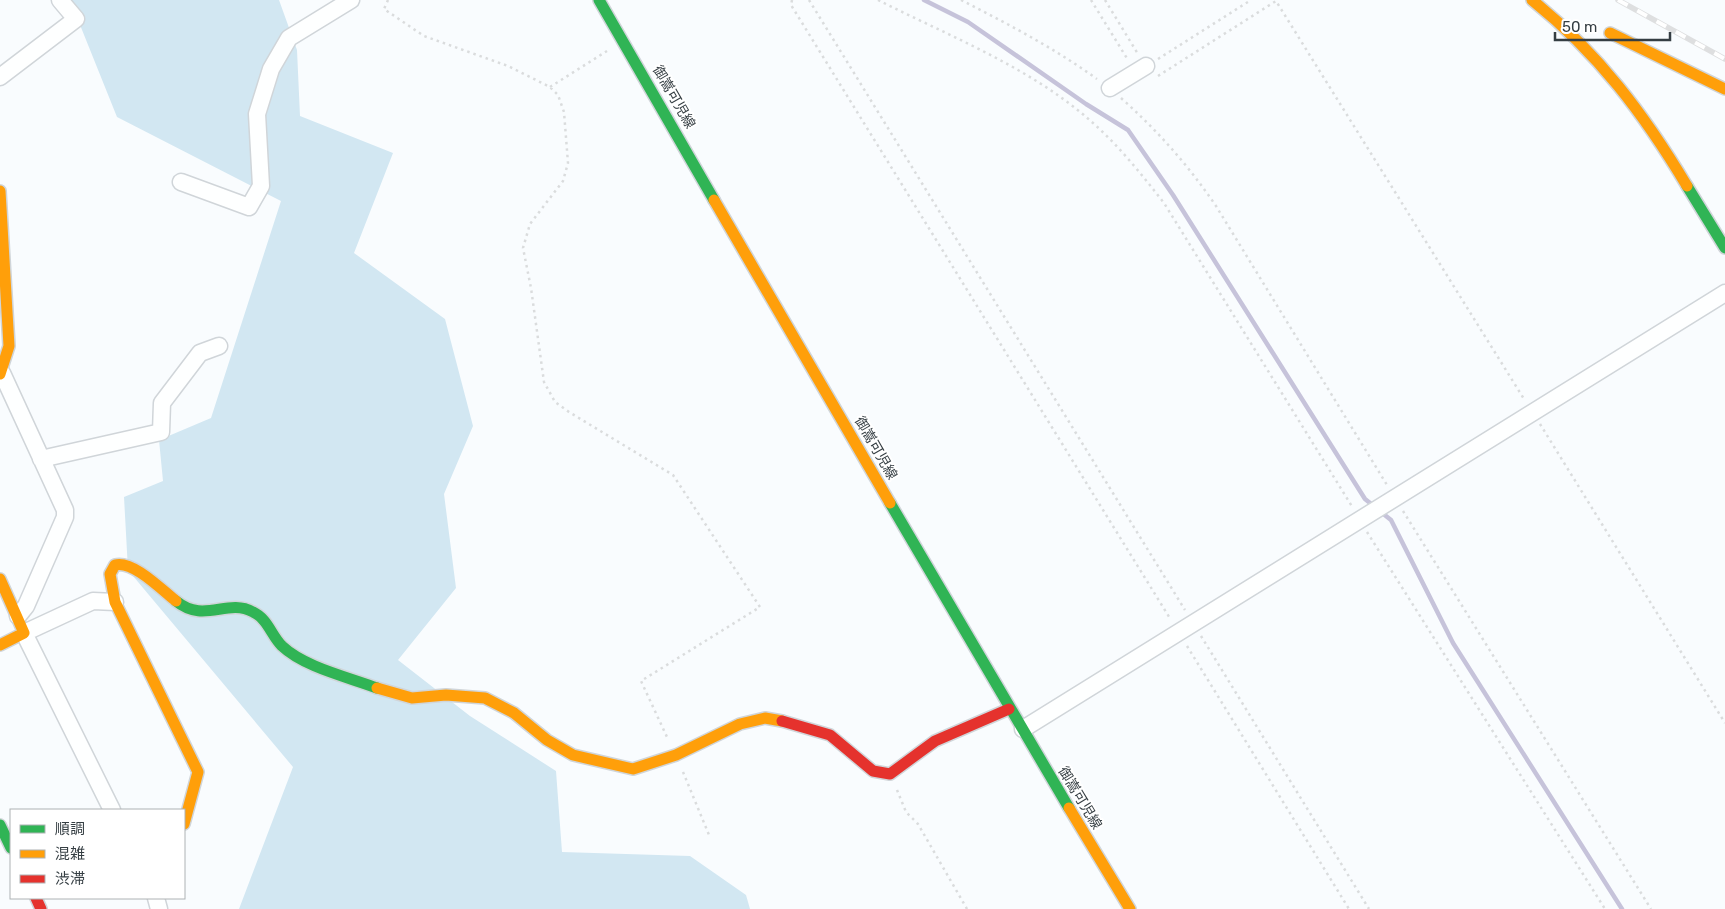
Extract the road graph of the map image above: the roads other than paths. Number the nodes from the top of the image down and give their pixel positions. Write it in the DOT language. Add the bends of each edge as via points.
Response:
graph roads {
  1 [pos="60,0"];
  2 [pos="351,0"];
  3 [pos="599,0"];
  4 [pos="1532,0"];
  5 [pos="1610,33"];
  6 [pos="1146,72"];
  7 [pos="0,77"];
  8 [pos="1110,88"];
  9 [pos="1725,89"];
  10 [pos="181,182"];
  11 [pos="0,191"];
  12 [pos="1,212"];
  13 [pos="1725,248"];
  14 [pos="1725,293"];
  15 [pos="219,346"];
  16 [pos="1,374"];
  17 [pos="41,459"];
  18 [pos="0,579"];
  19 [pos="115,602"];
  20 [pos="18,616"];
  21 [pos="24,633"];
  22 [pos="0,645"];
  23 [pos="1009,709"];
  24 [pos="1023,729"];
  25 [pos="112,809"];
  26 [pos="185,820"];
  27 [pos="0,824"];
  28 [pos="7,846"];
  29 [pos="1130,909"];
  1 -- 7 [label="street" via="76,20"];
  2 -- 10 [label="street" via="290,38 272,69 257,114 260,186 249,207"];
  3 -- 23 [label="street, 御嵩可児線"];
  4 -- 13 [label="street" via="1580,38 1622,85"];
  5 -- 9 [label="street"];
  6 -- 8 [label="street"];
  11 -- 12 [label="street"];
  12 -- 16 [label="street" via="9,346"];
  14 -- 24 [label="street"];
  15 -- 17 [label="street" via="200,354 162,403 161,432"];
  16 -- 17 [label="street"];
  17 -- 20 [label="street" via="65,510 65,517 26,606"];
  18 -- 20 [label="street"];
  19 -- 21 [label="street" via="93,601"];
  19 -- 23 [label="street" via="110,574 115,564 122,563 134,568 183,608 194,612 240,608 252,611 264,620 282,646 311,664 412,698 446,695 485,698 514,713 547,740 573,755 632,769 676,755 740,724 776,719 830,735 873,771 890,774 935,741"];
  19 -- 26 [label="street" via="198,772"];
  20 -- 21 [label="street"];
  21 -- 22 [label="street"];
  21 -- 25 [label="street"];
  23 -- 24 [label="street, 御嵩可児線"];
  24 -- 29 [label="street, 御嵩可児線"];
  27 -- 28 [label="street"];
}
